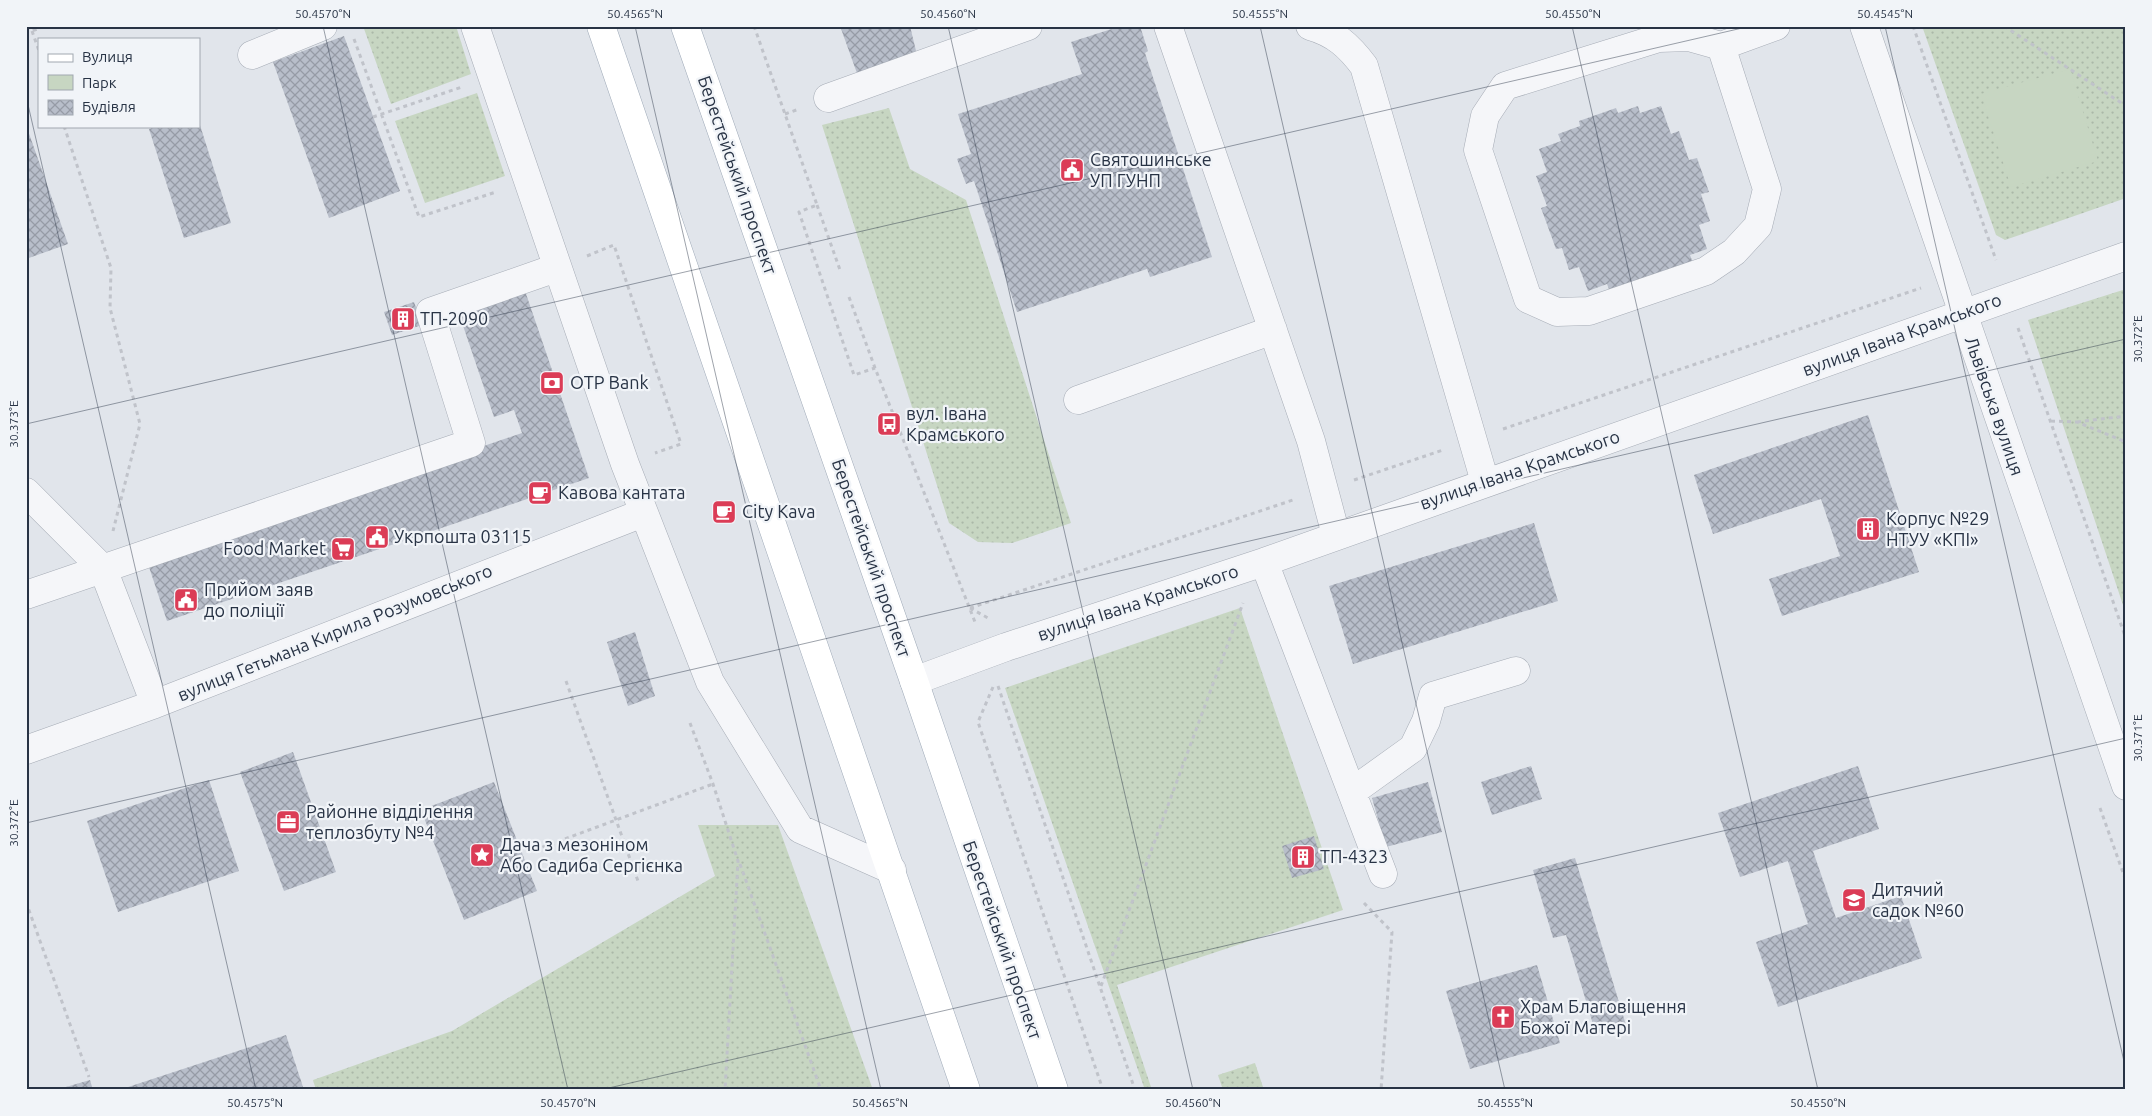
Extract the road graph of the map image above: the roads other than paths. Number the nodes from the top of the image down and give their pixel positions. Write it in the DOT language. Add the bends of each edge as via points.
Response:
graph roads {
  1 [pos="323,26"];
  2 [pos="476,26"];
  3 [pos="601,26"];
  4 [pos="685,26"];
  5 [pos="1028,26"];
  6 [pos="1168,26"];
  7 [pos="1310,26"];
  8 [pos="1776,26"];
  9 [pos="1864,26"];
  10 [pos="1721,46"];
  11 [pos="252,55"];
  12 [pos="828,98"];
  13 [pos="2126,256"];
  14 [pos="556,268"];
  15 [pos="1962,314"];
  16 [pos="1273,330"];
  17 [pos="1078,400"];
  18 [pos="1485,482"];
  19 [pos="26,492"];
  20 [pos="643,513"];
  21 [pos="1336,534"];
  22 [pos="1264,562"];
  23 [pos="103,569"];
  24 [pos="26,595"];
  25 [pos="1516,671"];
  26 [pos="914,681"];
  27 [pos="156,704"];
  28 [pos="26,750"];
  29 [pos="2126,786"];
  30 [pos="1353,791"];
  31 [pos="892,870"];
  32 [pos="1383,874"];
  33 [pos="966,1090"];
  34 [pos="1054,1090"];
  1 -- 11 [label="street"];
  2 -- 14 [label="street"];
  3 -- 31 [label="main road"];
  4 -- 26 [label="main road, Берестейський проспект"];
  5 -- 12 [label="street"];
  6 -- 16 [label="street"];
  7 -- 18 [label="street" via="1325,30 1350,47 1364,66"];
  8 -- 10 [label="street"];
  9 -- 15 [label="street, Львівська вулиця"];
  10 -- 10 [label="street" via="1689,37 1659,38 1505,86 1485,116 1478,150 1528,299 1557,312 1589,311 1706,271 1734,252 1758,226 1767,189"];
  13 -- 15 [label="street, вулиця Івана Крамського"];
  14 -- 20 [label="street"];
  14 -- 23 [label="street" via="430,312 471,443"];
  15 -- 18 [label="street, вулиця Івана Крамського"];
  15 -- 29 [label="street, Львівська вулиця"];
  16 -- 17 [label="street"];
  16 -- 21 [label="street" via="1311,441"];
  18 -- 21 [label="street, вулиця Івана Крамського"];
  19 -- 23 [label="street"];
  20 -- 27 [label="street, вулиця Гетьмана Кирила Розумовського"];
  20 -- 31 [label="street" via="710,682 800,828"];
  21 -- 22 [label="street, вулиця Івана Крамського"];
  22 -- 26 [label="street, вулиця Івана Крамського" via="1006,647"];
  22 -- 30 [label="street"];
  23 -- 24 [label="street"];
  23 -- 27 [label="street"];
  25 -- 30 [label="street" via="1433,696 1413,748"];
  26 -- 34 [label="main road, Берестейський проспект"];
  27 -- 28 [label="street, вулиця Гетьмана Кирила Розумовського"];
  30 -- 32 [label="street"];
  31 -- 33 [label="main road"];
}
